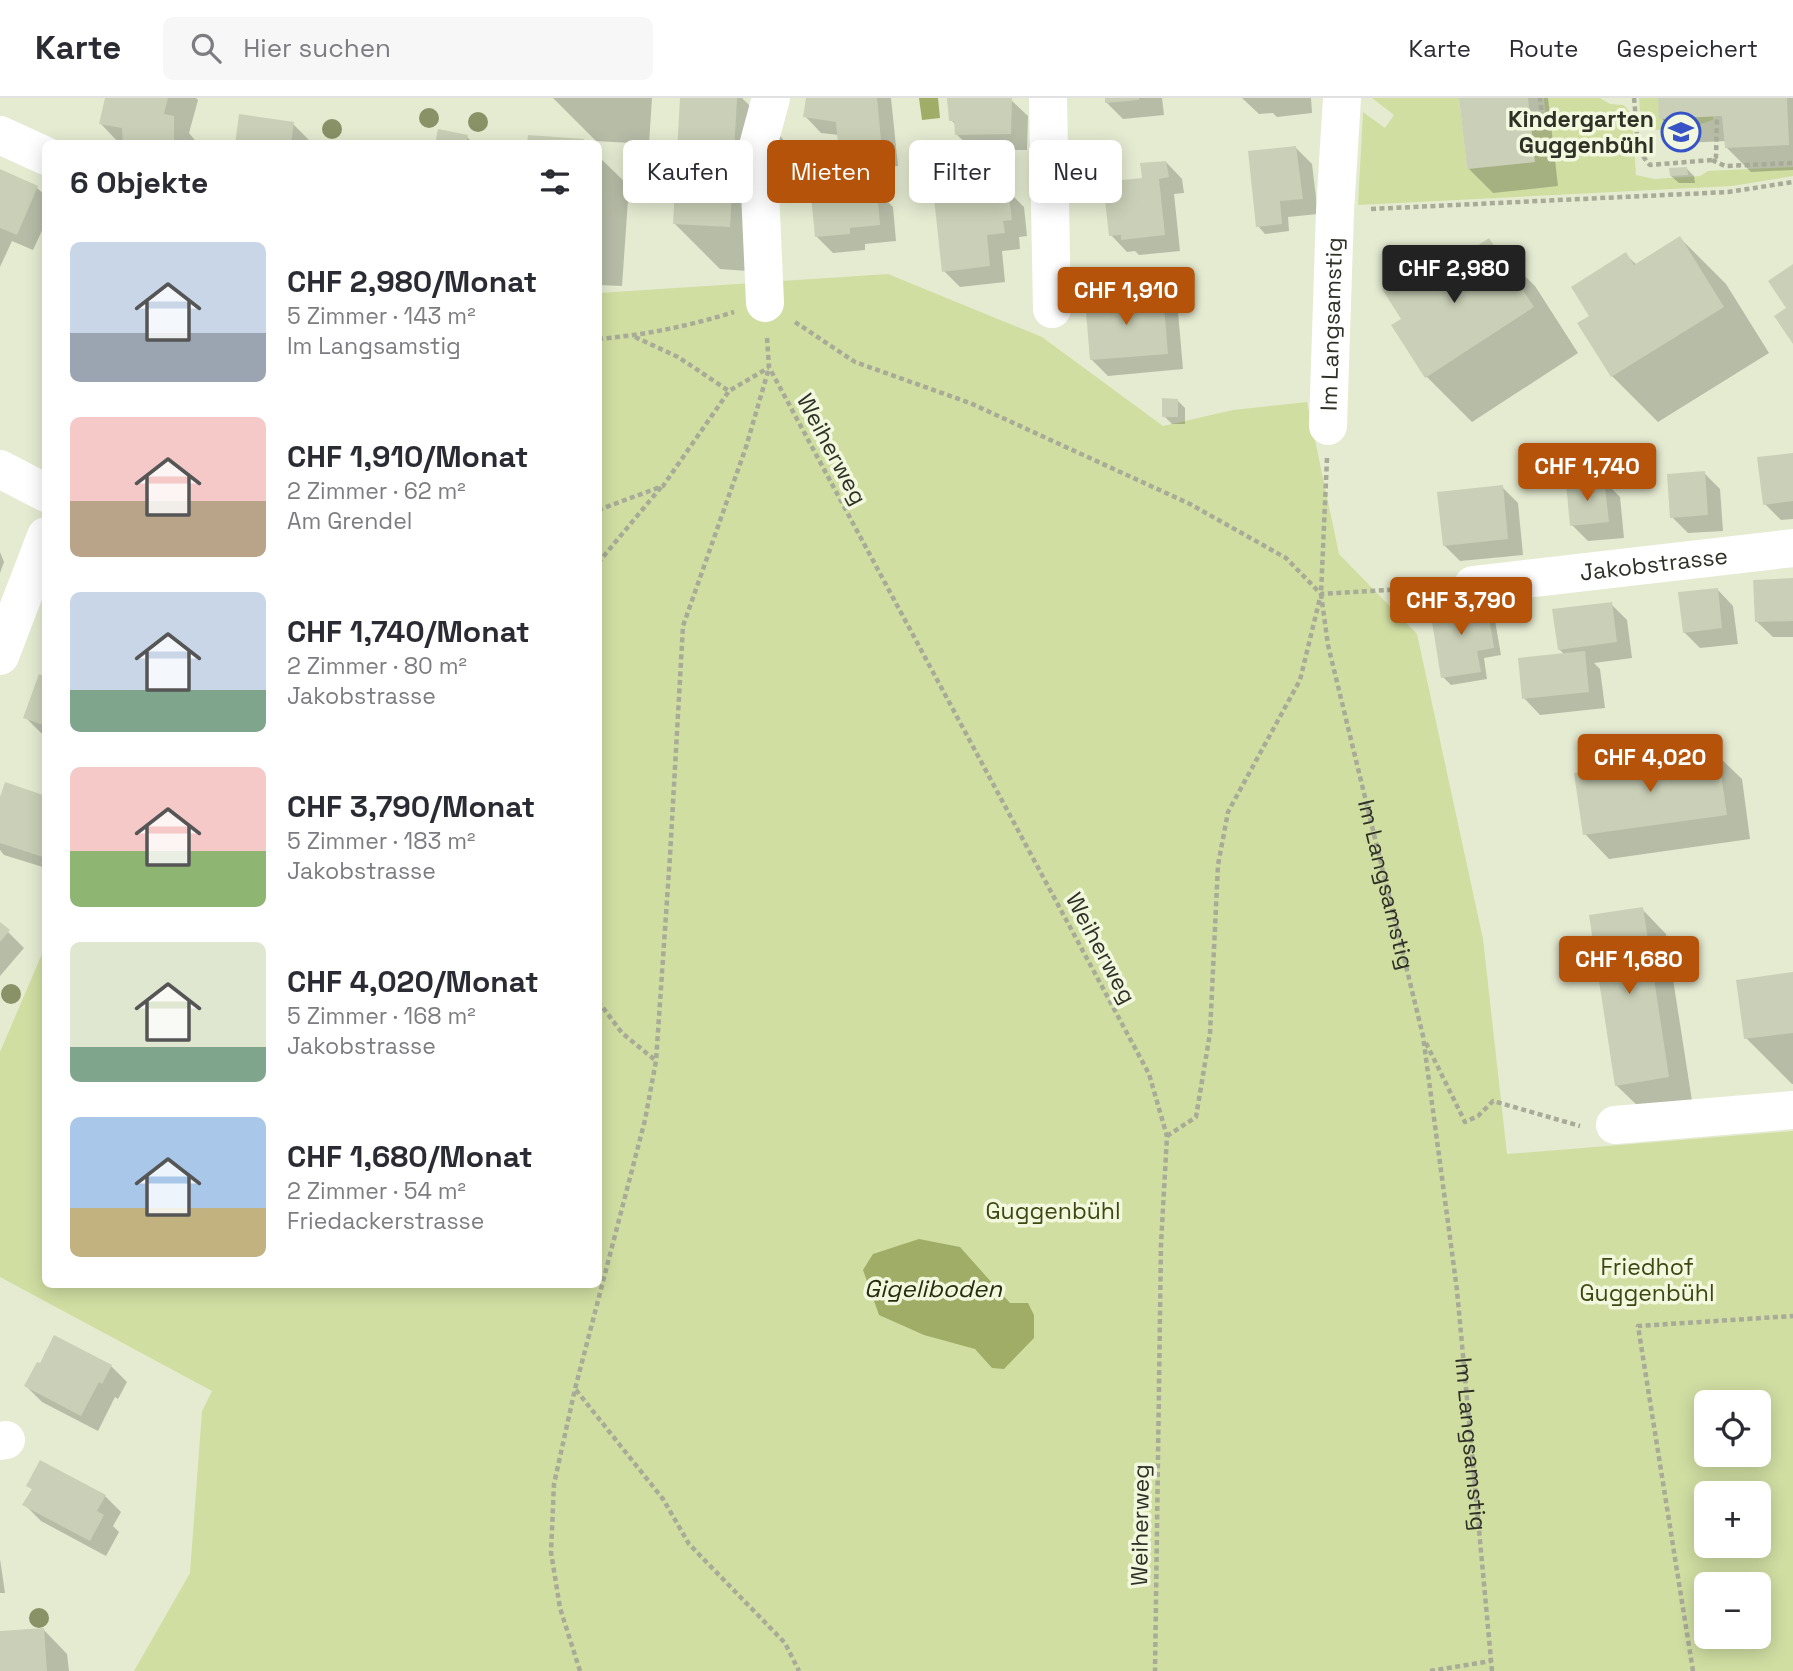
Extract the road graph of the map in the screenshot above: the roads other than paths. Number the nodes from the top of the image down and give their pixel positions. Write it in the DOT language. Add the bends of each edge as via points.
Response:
graph roads {
  1 [pos="771,98"];
  2 [pos="1048,98"];
  3 [pos="1342,98"];
  4 [pos="0,135"];
  5 [pos="42,154"];
  6 [pos="765,303"];
  7 [pos="1052,309"];
  8 [pos="1328,426"];
  9 [pos="0,469"];
  10 [pos="42,491"];
  11 [pos="42,547"];
  12 [pos="1793,548"];
  13 [pos="1473,585"];
  14 [pos="0,656"];
  15 [pos="1793,1110"];
  16 [pos="1615,1125"];
  1 -- 6 [label="street" via="758,146"];
  2 -- 7 [label="street"];
  3 -- 8 [label="street, Im Langsamstig"];
  4 -- 5 [label="street"];
  9 -- 10 [label="street"];
  11 -- 14 [label="street"];
  12 -- 13 [label="street, Jakobstrasse"];
  15 -- 16 [label="street"];
}
